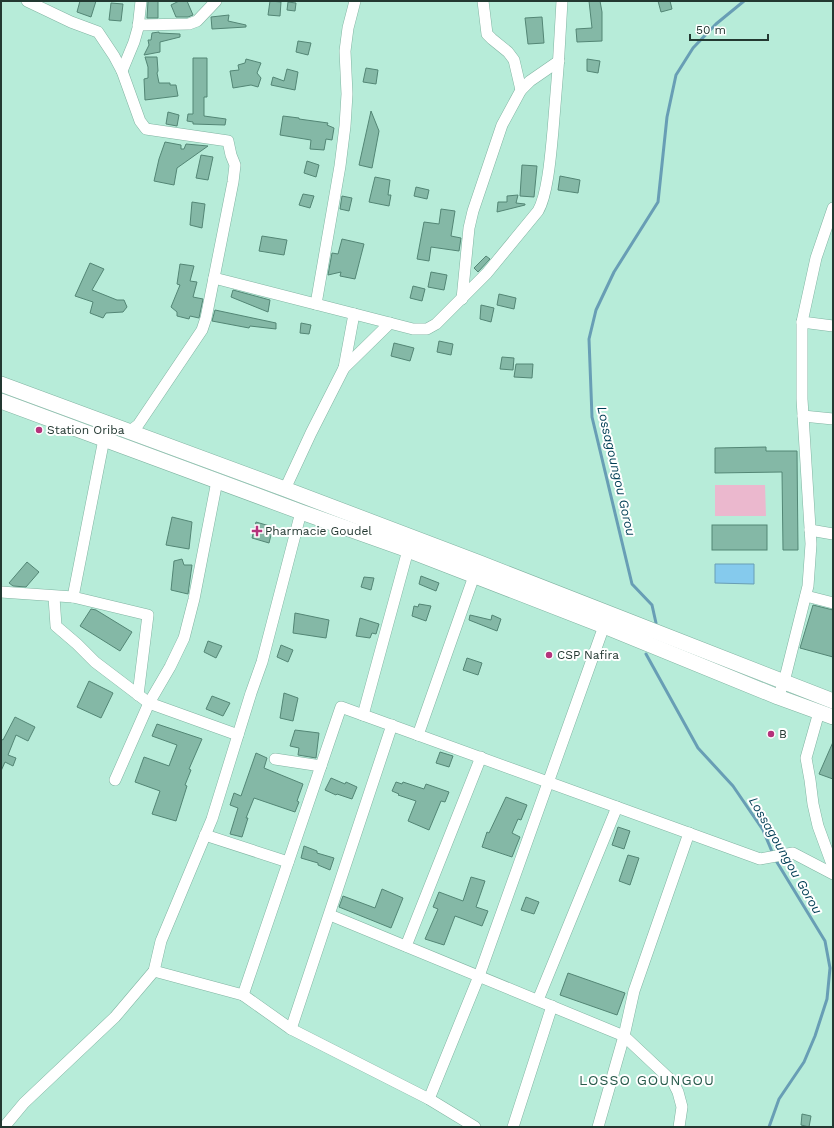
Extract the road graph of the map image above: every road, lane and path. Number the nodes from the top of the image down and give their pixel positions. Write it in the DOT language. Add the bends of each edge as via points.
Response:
graph roads {
  1 [pos="27,1"];
  2 [pos="140,1"];
  3 [pos="216,1"];
  4 [pos="355,1"];
  5 [pos="483,1"];
  6 [pos="562,1"];
  7 [pos="138,25"];
  8 [pos="559,61"];
  9 [pos="122,71"];
  10 [pos="521,90"];
  11 [pos="833,208"];
  12 [pos="214,278"];
  13 [pos="462,299"];
  14 [pos="316,304"];
  15 [pos="354,314"];
  16 [pos="802,322"];
  17 [pos="390,323"];
  18 [pos="833,326"];
  19 [pos="344,368"];
  20 [pos="1,384"];
  21 [pos="1,401"];
  22 [pos="803,416"];
  23 [pos="833,419"];
  24 [pos="130,431"];
  25 [pos="104,439"];
  26 [pos="217,480"];
  27 [pos="285,489"];
  28 [pos="301,512"];
  29 [pos="810,530"];
  30 [pos="833,534"];
  31 [pos="408,550"];
  32 [pos="474,576"];
  33 [pos="1,592"];
  34 [pos="806,596"];
  35 [pos="54,597"];
  36 [pos="73,597"];
  37 [pos="833,603"];
  38 [pos="604,626"];
  39 [pos="784,682"];
  40 [pos="138,695"];
  41 [pos="778,697"];
  42 [pos="833,701"];
  43 [pos="149,703"];
  44 [pos="363,715"];
  45 [pos="826,715"];
  46 [pos="392,725"];
  47 [pos="238,734"];
  48 [pos="418,735"];
  49 [pos="480,757"];
  50 [pos="275,759"];
  51 [pos="321,766"];
  52 [pos="115,780"];
  53 [pos="549,782"];
  54 [pos="617,807"];
  55 [pos="689,833"];
  56 [pos="205,835"];
  57 [pos="288,862"];
  58 [pos="833,867"];
  59 [pos="833,874"];
  60 [pos="330,915"];
  61 [pos="406,946"];
  62 [pos="154,971"];
  63 [pos="479,976"];
  64 [pos="244,995"];
  65 [pos="538,1000"];
  66 [pos="552,1006"];
  67 [pos="291,1030"];
  68 [pos="624,1036"];
  69 [pos="429,1098"];
  70 [pos="4,1127"];
  71 [pos="475,1127"];
  72 [pos="513,1127"];
  73 [pos="598,1127"];
  74 [pos="679,1127"];
  1 -- 9 [label="street" via="98,32"];
  2 -- 7 [label="street"];
  3 -- 7 [label="street" via="196,21 189,24"];
  4 -- 14 [label="street" via="345,51 347,94 341,160"];
  5 -- 10 [label="street" via="487,34 514,60"];
  6 -- 8 [label="street"];
  7 -- 9 [label="street"];
  8 -- 10 [label="street"];
  8 -- 13 [label="street" via="550,159 542,204 487,273"];
  9 -- 12 [label="street" via="140,121 146,129 228,142 235,165"];
  10 -- 13 [label="street" via="502,125 473,212"];
  11 -- 16 [label="street" via="816,258"];
  12 -- 14 [label="street"];
  12 -- 24 [label="street" via="202,330 138,425"];
  13 -- 17 [label="street" via="436,324 427,329 412,329"];
  14 -- 15 [label="street"];
  15 -- 17 [label="street"];
  15 -- 19 [label="street"];
  16 -- 18 [label="street"];
  16 -- 22 [label="street"];
  17 -- 19 [label="street"];
  19 -- 27 [label="street"];
  20 -- 24 [label="main road"];
  21 -- 25 [label="main road"];
  22 -- 23 [label="street"];
  22 -- 29 [label="street"];
  24 -- 27 [label="main road"];
  25 -- 26 [label="main road"];
  25 -- 36 [label="street"];
  26 -- 28 [label="main road"];
  26 -- 43 [label="street" via="190,619 184,638"];
  27 -- 39 [label="main road"];
  28 -- 31 [label="main road"];
  28 -- 47 [label="street" via="271,632"];
  29 -- 30 [label="street"];
  29 -- 34 [label="street"];
  31 -- 32 [label="main road"];
  31 -- 44 [label="street"];
  32 -- 38 [label="main road"];
  32 -- 48 [label="street"];
  33 -- 35 [label="street"];
  34 -- 37 [label="street"];
  34 -- 39 [label="street"];
  35 -- 36 [label="street"];
  35 -- 40 [label="street" via="56,626 95,662"];
  36 -- 40 [label="street" via="148,615"];
  38 -- 41 [label="main road"];
  38 -- 53 [label="street"];
  39 -- 41 [label="street"];
  39 -- 42 [label="main road"];
  40 -- 43 [label="street"];
  41 -- 45 [label="main road"];
  43 -- 47 [label="street"];
  43 -- 52 [label="street"];
  44 -- 46 [label="street"];
  44 -- 51 [label="street" via="341,707"];
  45 -- 58 [label="street" via="806,758 818,826"];
  46 -- 48 [label="street"];
  46 -- 60 [label="street"];
  47 -- 56 [label="street"];
  48 -- 49 [label="street"];
  49 -- 53 [label="street"];
  49 -- 61 [label="street"];
  50 -- 51 [label="street"];
  51 -- 57 [label="street"];
  53 -- 54 [label="street"];
  53 -- 63 [label="street"];
  54 -- 55 [label="street"];
  54 -- 65 [label="street"];
  55 -- 59 [label="street" via="760,859 793,853"];
  55 -- 68 [label="street" via="634,991"];
  56 -- 57 [label="street"];
  56 -- 62 [label="street" via="161,941"];
  57 -- 64 [label="street"];
  60 -- 61 [label="street"];
  60 -- 67 [label="street"];
  61 -- 63 [label="street"];
  62 -- 64 [label="street"];
  62 -- 70 [label="street" via="114,1017 24,1103"];
  63 -- 65 [label="street"];
  63 -- 69 [label="street"];
  64 -- 67 [label="street"];
  65 -- 66 [label="street"];
  66 -- 68 [label="street"];
  66 -- 72 [label="street"];
  67 -- 69 [label="street"];
  68 -- 73 [label="street"];
  68 -- 74 [label="street" via="673,1082 682,1107"];
  69 -- 71 [label="street"];
}
